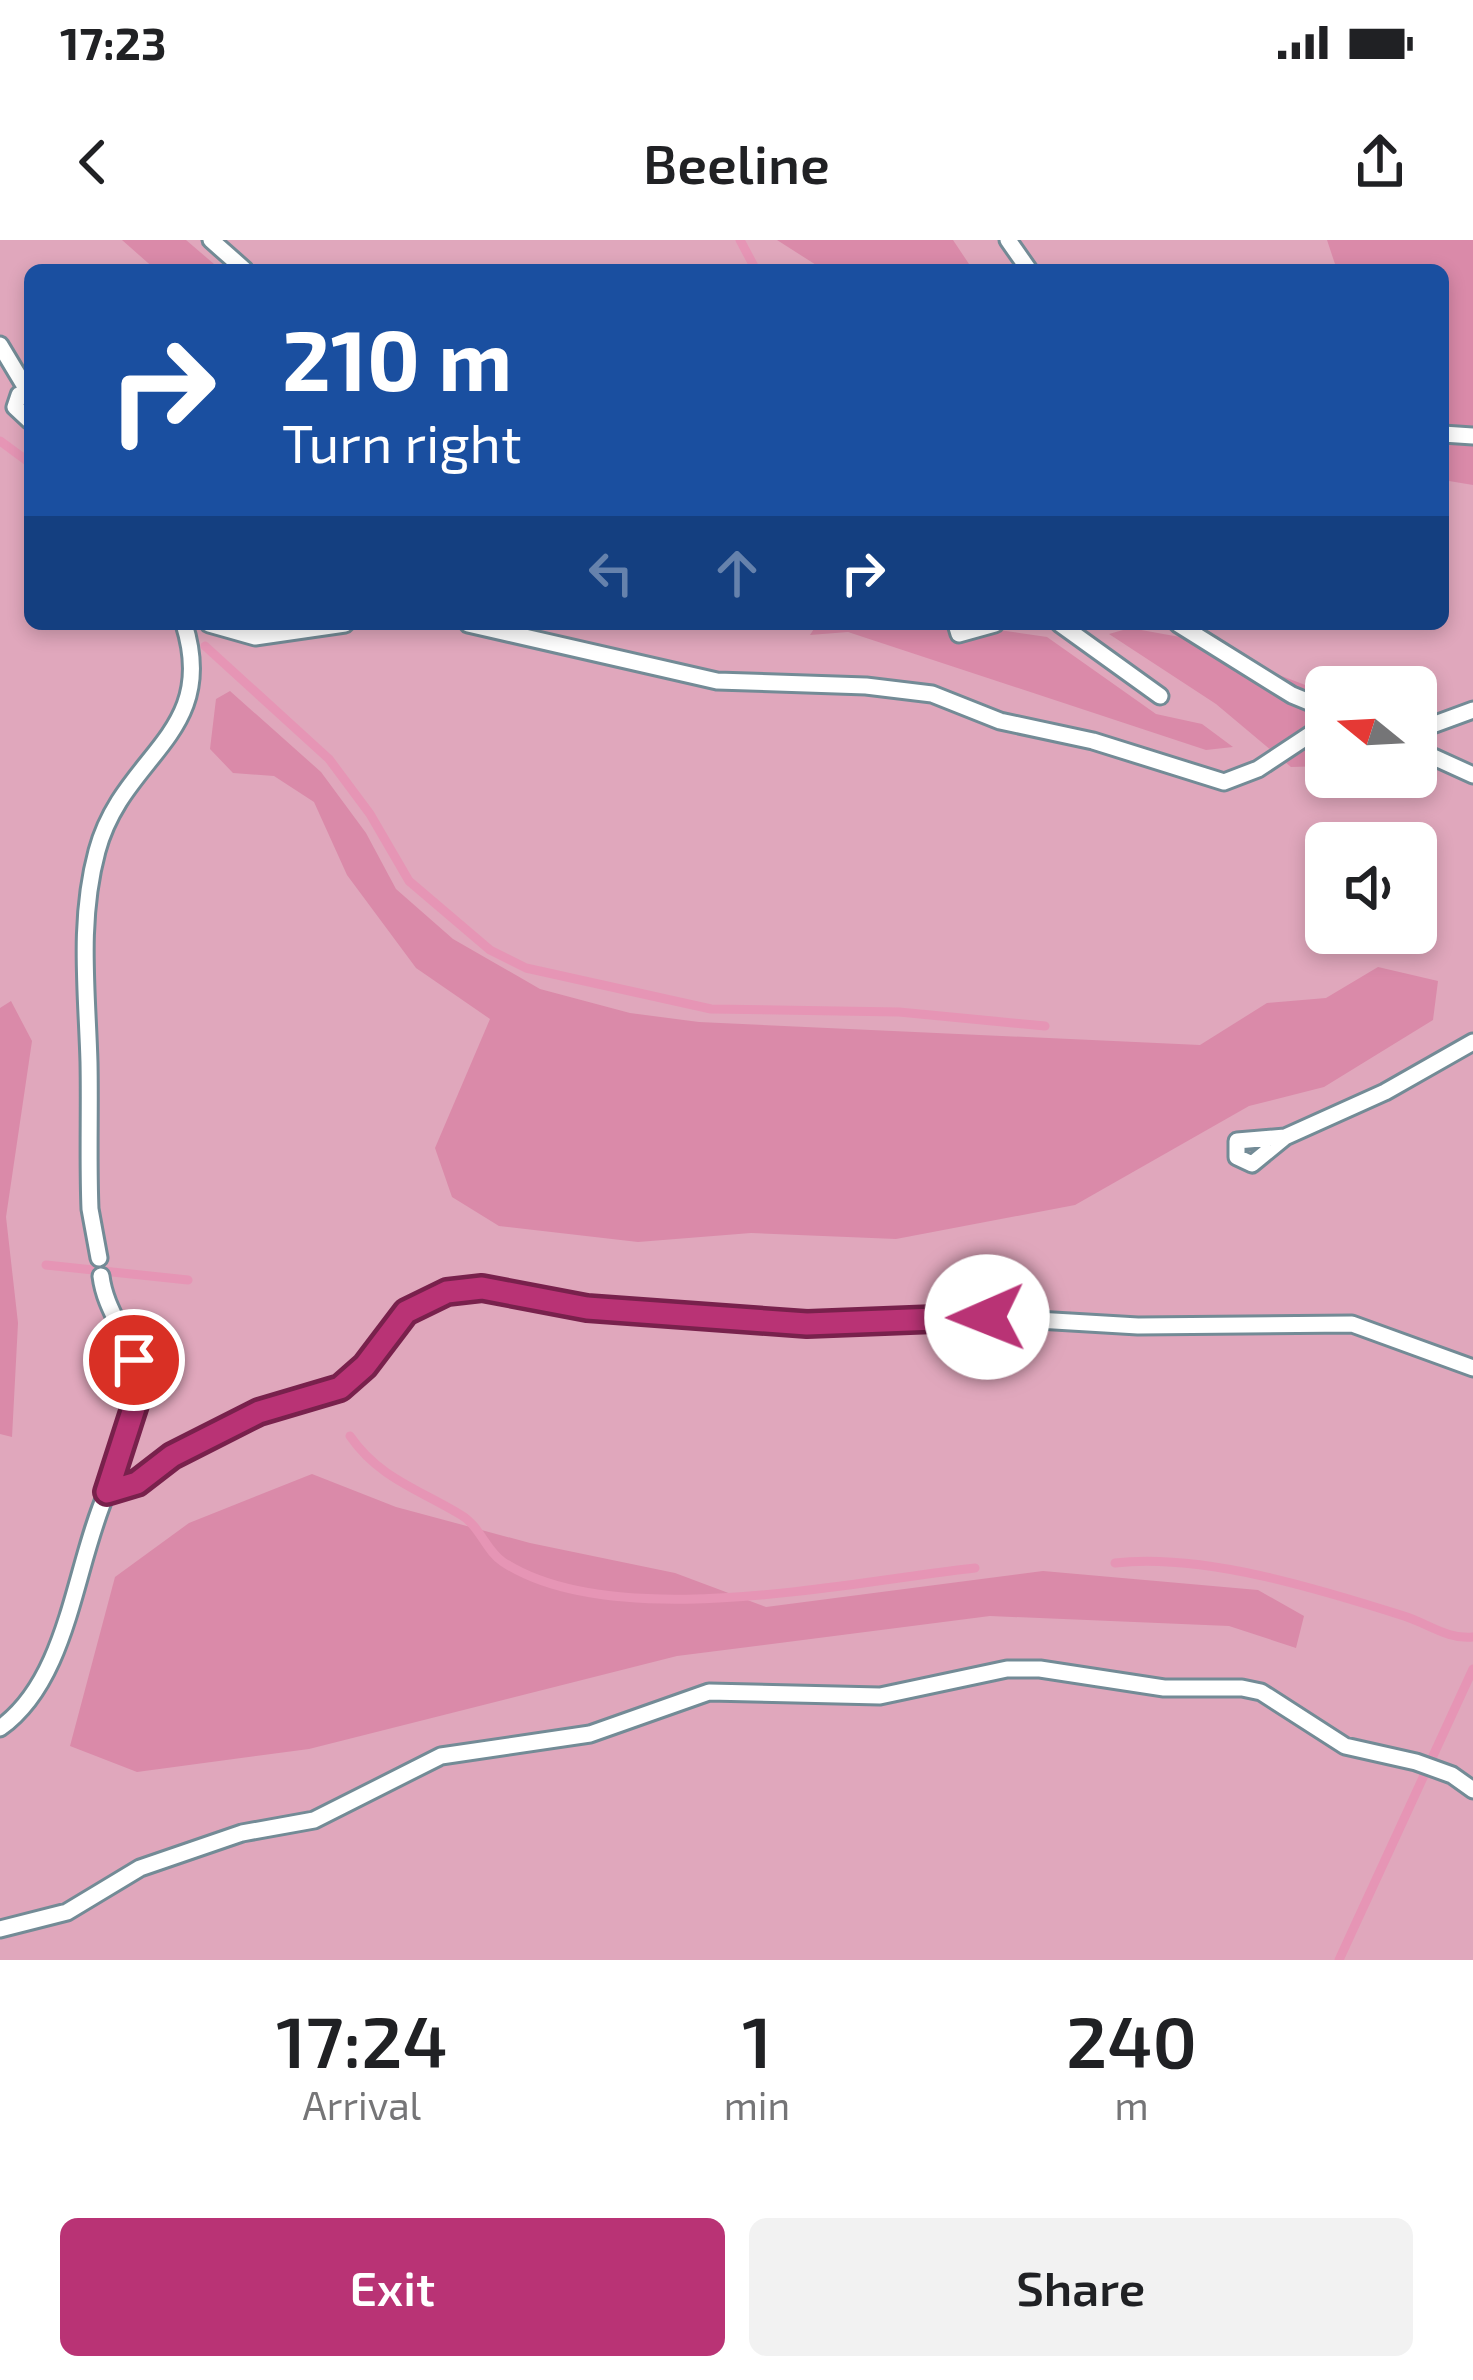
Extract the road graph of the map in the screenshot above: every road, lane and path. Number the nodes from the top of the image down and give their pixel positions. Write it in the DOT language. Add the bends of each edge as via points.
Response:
graph roads {
  1 [pos="211,240"];
  2 [pos="238,264"];
  3 [pos="0,345"];
  4 [pos="24,385"];
  5 [pos="186,630"];
  6 [pos="230,630"];
  7 [pos="303,630"];
  8 [pos="494,630"];
  9 [pos="1068,630"];
  10 [pos="1188,630"];
  11 [pos="1160,696"];
  12 [pos="1305,700"];
  13 [pos="1473,710"];
  14 [pos="1437,723"];
  15 [pos="1305,738"];
  16 [pos="1437,759"];
  17 [pos="1473,776"];
  18 [pos="1473,1042"];
  19 [pos="1285,1137"];
  20 [pos="1473,1369"];
  21 [pos="107,1492"];
  22 [pos="0,1728"];
  23 [pos="1473,1790"];
  24 [pos="0,1929"];
  1 -- 2 [label="lane"];
  3 -- 4 [label="lane"];
  5 -- 21 [label="lane" via="192,696 111,811 87,907 90,1209 111,1314 137,1385"];
  6 -- 7 [label="lane" via="255,637"];
  8 -- 15 [label="lane" via="717,681 932,694 1000,722 1224,782"];
  9 -- 11 [label="lane"];
  10 -- 12 [label="lane"];
  13 -- 14 [label="lane"];
  16 -- 17 [label="lane"];
  18 -- 19 [label="lane"];
  20 -- 21 [label="lane" via="1352,1324 1138,1326 953,1315 844,1325 587,1308 466,1289 406,1312 340,1388 259,1412 137,1483"];
  21 -- 22 [label="lane" via="53,1660"];
  23 -- 24 [label="lane" via="1416,1762 1345,1746 1242,1688 1164,1688 1007,1669 880,1696 709,1692 590,1734 441,1756 314,1820 242,1833 140,1868 68,1912"];
}
